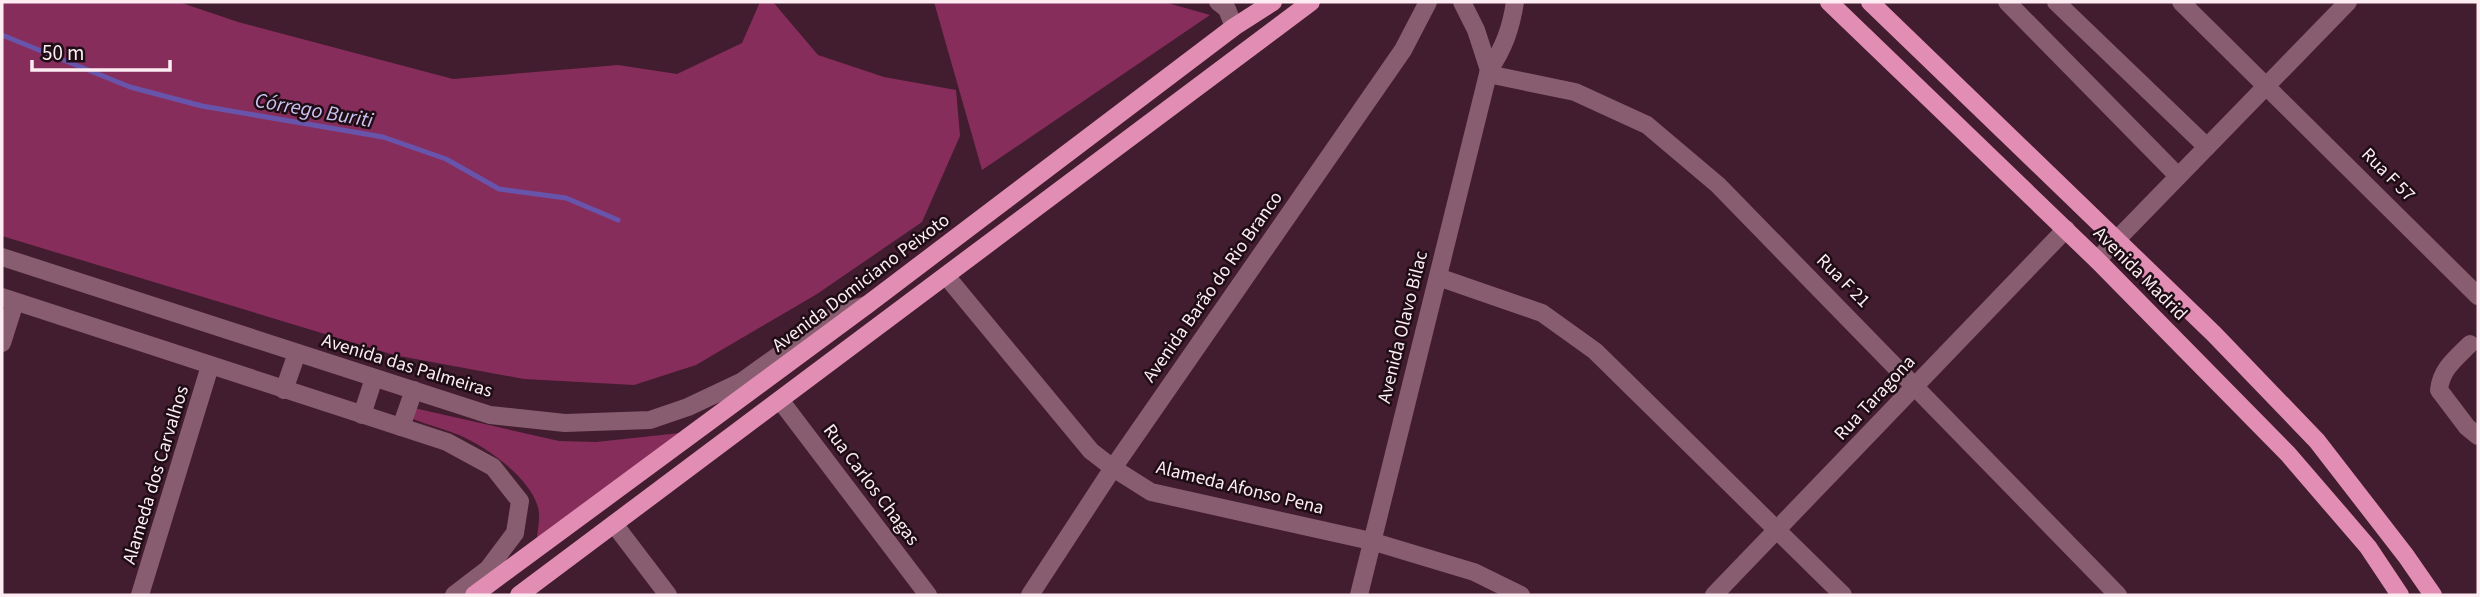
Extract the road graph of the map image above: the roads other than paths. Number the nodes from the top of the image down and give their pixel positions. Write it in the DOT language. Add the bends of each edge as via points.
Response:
graph roads {
  1 [pos="1217,2"];
  2 [pos="1272,2"];
  3 [pos="1311,2"];
  4 [pos="1428,2"];
  5 [pos="1462,2"];
  6 [pos="1515,2"];
  7 [pos="1829,2"];
  8 [pos="1870,2"];
  9 [pos="2007,2"];
  10 [pos="2056,2"];
  11 [pos="2181,2"];
  12 [pos="2348,2"];
  13 [pos="1234,27"];
  14 [pos="1488,72"];
  15 [pos="2267,85"];
  16 [pos="2207,147"];
  17 [pos="2178,176"];
  18 [pos="2066,229"];
  19 [pos="2115,240"];
  20 [pos="2,257"];
  21 [pos="2097,260"];
  22 [pos="947,277"];
  23 [pos="1438,277"];
  24 [pos="2478,296"];
  25 [pos="8,299"];
  26 [pos="867,305"];
  27 [pos="2,343"];
  28 [pos="2470,344"];
  29 [pos="297,353"];
  30 [pos="210,366"];
  31 [pos="373,378"];
  32 [pos="1915,385"];
  33 [pos="284,390"];
  34 [pos="414,390"];
  35 [pos="780,400"];
  36 [pos="362,415"];
  37 [pos="401,427"];
  38 [pos="2478,436"];
  39 [pos="1113,468"];
  40 [pos="614,524"];
  41 [pos="1778,531"];
  42 [pos="1371,541"];
  43 [pos="140,595"];
  44 [pos="454,595"];
  45 [pos="474,595"];
  46 [pos="519,595"];
  47 [pos="668,595"];
  48 [pos="928,595"];
  49 [pos="1030,595"];
  50 [pos="1359,595"];
  51 [pos="1521,595"];
  52 [pos="1714,595"];
  53 [pos="1843,595"];
  54 [pos="2118,595"];
  55 [pos="2400,595"];
  56 [pos="2433,595"];
  1 -- 13 [label="street" via="1227,9"];
  2 -- 13 [label="main road, Avenida Domiciano Peixoto"];
  3 -- 22 [label="main road"];
  4 -- 39 [label="street, Avenida Barão do Rio Branco" via="1403,50"];
  5 -- 14 [label="street"];
  6 -- 14 [label="street, Avenida Olavo Bilac" via="1504,48"];
  7 -- 18 [label="main road, Avenida Madrid"];
  8 -- 19 [label="main road, Avenida Madrid"];
  9 -- 17 [label="street"];
  10 -- 16 [label="street"];
  11 -- 15 [label="street, Rua F 57"];
  12 -- 15 [label="street"];
  13 -- 26 [label="main road, Avenida Domiciano Peixoto"];
  14 -- 23 [label="street, Avenida Olavo Bilac"];
  14 -- 32 [label="street, Rua F 21" via="1575,92 1647,125 1718,185"];
  15 -- 16 [label="street"];
  15 -- 24 [label="street, Rua F 57"];
  16 -- 17 [label="street"];
  17 -- 19 [label="street"];
  18 -- 21 [label="main road, Avenida Madrid"];
  18 -- 32 [label="street, Rua Taragona"];
  19 -- 21 [label="street"];
  19 -- 56 [label="main road, Avenida Madrid" via="2317,441"];
  20 -- 29 [label="street, Avenida das Palmeiras"];
  21 -- 55 [label="main road, Avenida Madrid" via="2288,454 2368,547"];
  22 -- 35 [label="main road"];
  22 -- 39 [label="street, Alameda Afonso Pena" via="1091,451"];
  23 -- 41 [label="street" via="1542,313 1595,351"];
  23 -- 42 [label="street, Avenida Olavo Bilac"];
  25 -- 27 [label="street"];
  25 -- 30 [label="street"];
  26 -- 34 [label="street, Avenida das Palmeiras" via="838,313 741,382 650,420 565,423 490,415"];
  26 -- 45 [label="main road, Avenida Domiciano Peixoto"];
  28 -- 38 [label="street" via="2440,378 2439,390"];
  29 -- 31 [label="street, Avenida das Palmeiras"];
  29 -- 33 [label="street"];
  30 -- 33 [label="street"];
  30 -- 43 [label="street, Alameda dos Carvalhos"];
  31 -- 34 [label="street, Avenida das Palmeiras"];
  31 -- 36 [label="street"];
  32 -- 41 [label="street, Rua Taragona"];
  32 -- 54 [label="street, Rua F 21"];
  33 -- 36 [label="street"];
  34 -- 37 [label="street"];
  35 -- 40 [label="main road"];
  35 -- 48 [label="street, Rua Carlos Chagas"];
  36 -- 37 [label="street"];
  37 -- 44 [label="street" via="447,442 493,467 520,501 515,533 488,569"];
  39 -- 42 [label="street, Alameda Afonso Pena" via="1151,492"];
  39 -- 49 [label="street, Avenida Barão do Rio Branco"];
  40 -- 46 [label="main road"];
  40 -- 47 [label="street"];
  41 -- 52 [label="street, Rua Taragona"];
  41 -- 53 [label="street"];
  42 -- 50 [label="street, Avenida Olavo Bilac"];
  42 -- 51 [label="street, Alameda Afonso Pena" via="1474,572"];
}
